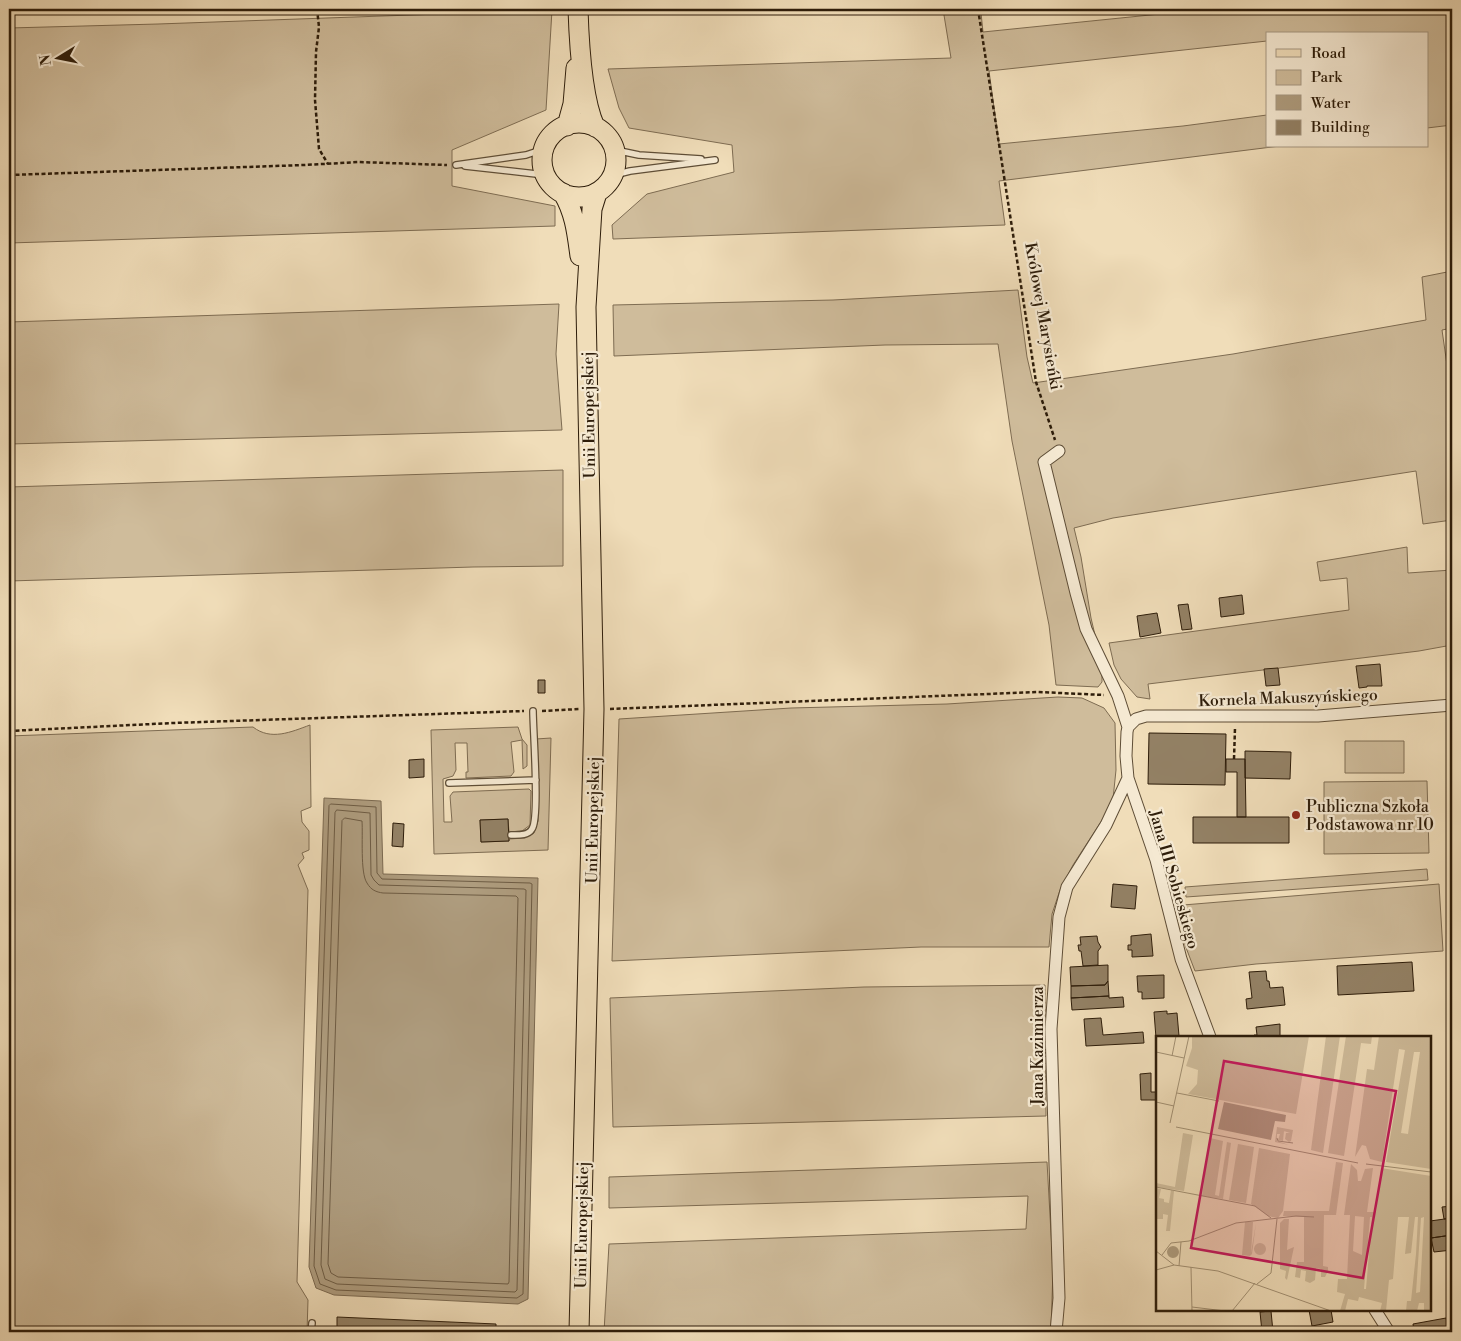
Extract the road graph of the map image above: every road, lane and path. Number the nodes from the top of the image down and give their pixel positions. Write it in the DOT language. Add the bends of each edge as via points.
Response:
graph roads {
  1 [pos="317,9"];
  2 [pos="578,9"];
  3 [pos="978,9"];
  4 [pos="579,40"];
  5 [pos="567,126"];
  6 [pos="595,127"];
  7 [pos="544,149"];
  8 [pos="614,150"];
  9 [pos="328,164"];
  10 [pos="456,165"];
  11 [pos="9,175"];
  12 [pos="545,175"];
  13 [pos="611,180"];
  14 [pos="596,192"];
  15 [pos="564,193"];
  16 [pos="586,307"];
  17 [pos="1059,451"];
  18 [pos="1118,696"];
  19 [pos="1452,705"];
  20 [pos="594,709"];
  21 [pos="533,711"];
  22 [pos="1235,724"];
  23 [pos="1128,727"];
  24 [pos="9,731"];
  25 [pos="1234,759"];
  26 [pos="1128,778"];
  27 [pos="536,780"];
  28 [pos="449,783"];
  29 [pos="511,835"];
  30 [pos="1210,1036"];
  31 [pos="1376,1311"];
  32 [pos="312,1324"];
  33 [pos="311,1332"];
  34 [pos="578,1332"];
  35 [pos="1056,1332"];
  36 [pos="1389,1332"];
  1 -- 9 [label="path" via="319,149"];
  2 -- 4 [label="main road"];
  3 -- 17 [label="path, Królowej Marysieńki" via="1036,382"];
  4 -- 5 [label="main road"];
  4 -- 6 [label="main road" via="588,104"];
  5 -- 6 [label="main road" via="581,123"];
  5 -- 7 [label="main road" via="553,134"];
  6 -- 8 [label="main road" via="608,137"];
  7 -- 10 [label="lane" via="526,155"];
  7 -- 12 [label="main road" via="542,164"];
  8 -- 13 [label="main road" via="616,169"];
  8 -- 13 [label="lane" via="639,155 715,160 630,171"];
  9 -- 10 [label="path"];
  9 -- 11 [label="path"];
  10 -- 12 [label="lane"];
  12 -- 15 [label="main road"];
  13 -- 14 [label="main road"];
  14 -- 15 [label="main road" via="581,197"];
  14 -- 16 [label="main road, Unii Europejskiej" via="591,219"];
  15 -- 16 [label="main road, Unii Europejskiej" via="575,220"];
  16 -- 20 [label="main road, Unii Europejskiej"];
  17 -- 18 [label="street" via="1044,462 1086,628"];
  18 -- 20 [label="path" via="1038,692"];
  18 -- 23 [label="street"];
  19 -- 23 [label="street, Kornela Makuszyńskiego" via="1318,716 1146,716 1136,719"];
  20 -- 21 [label="path"];
  20 -- 34 [label="main road, Unii Europejskiej"];
  21 -- 24 [label="path"];
  21 -- 27 [label="lane"];
  22 -- 25 [label="path"];
  23 -- 26 [label="street, Jana III Sobieskiego"];
  26 -- 30 [label="street, Jana III Sobieskiego" via="1156,860 1181,959"];
  26 -- 35 [label="street, Jana Kazimierza" via="1106,825 1067,887 1058,917 1050,1029 1059,1298"];
  27 -- 28 [label="lane"];
  27 -- 29 [label="lane" via="535,824 529,832"];
  31 -- 36 [label="street"];
  32 -- 33 [label="lane"];
}
